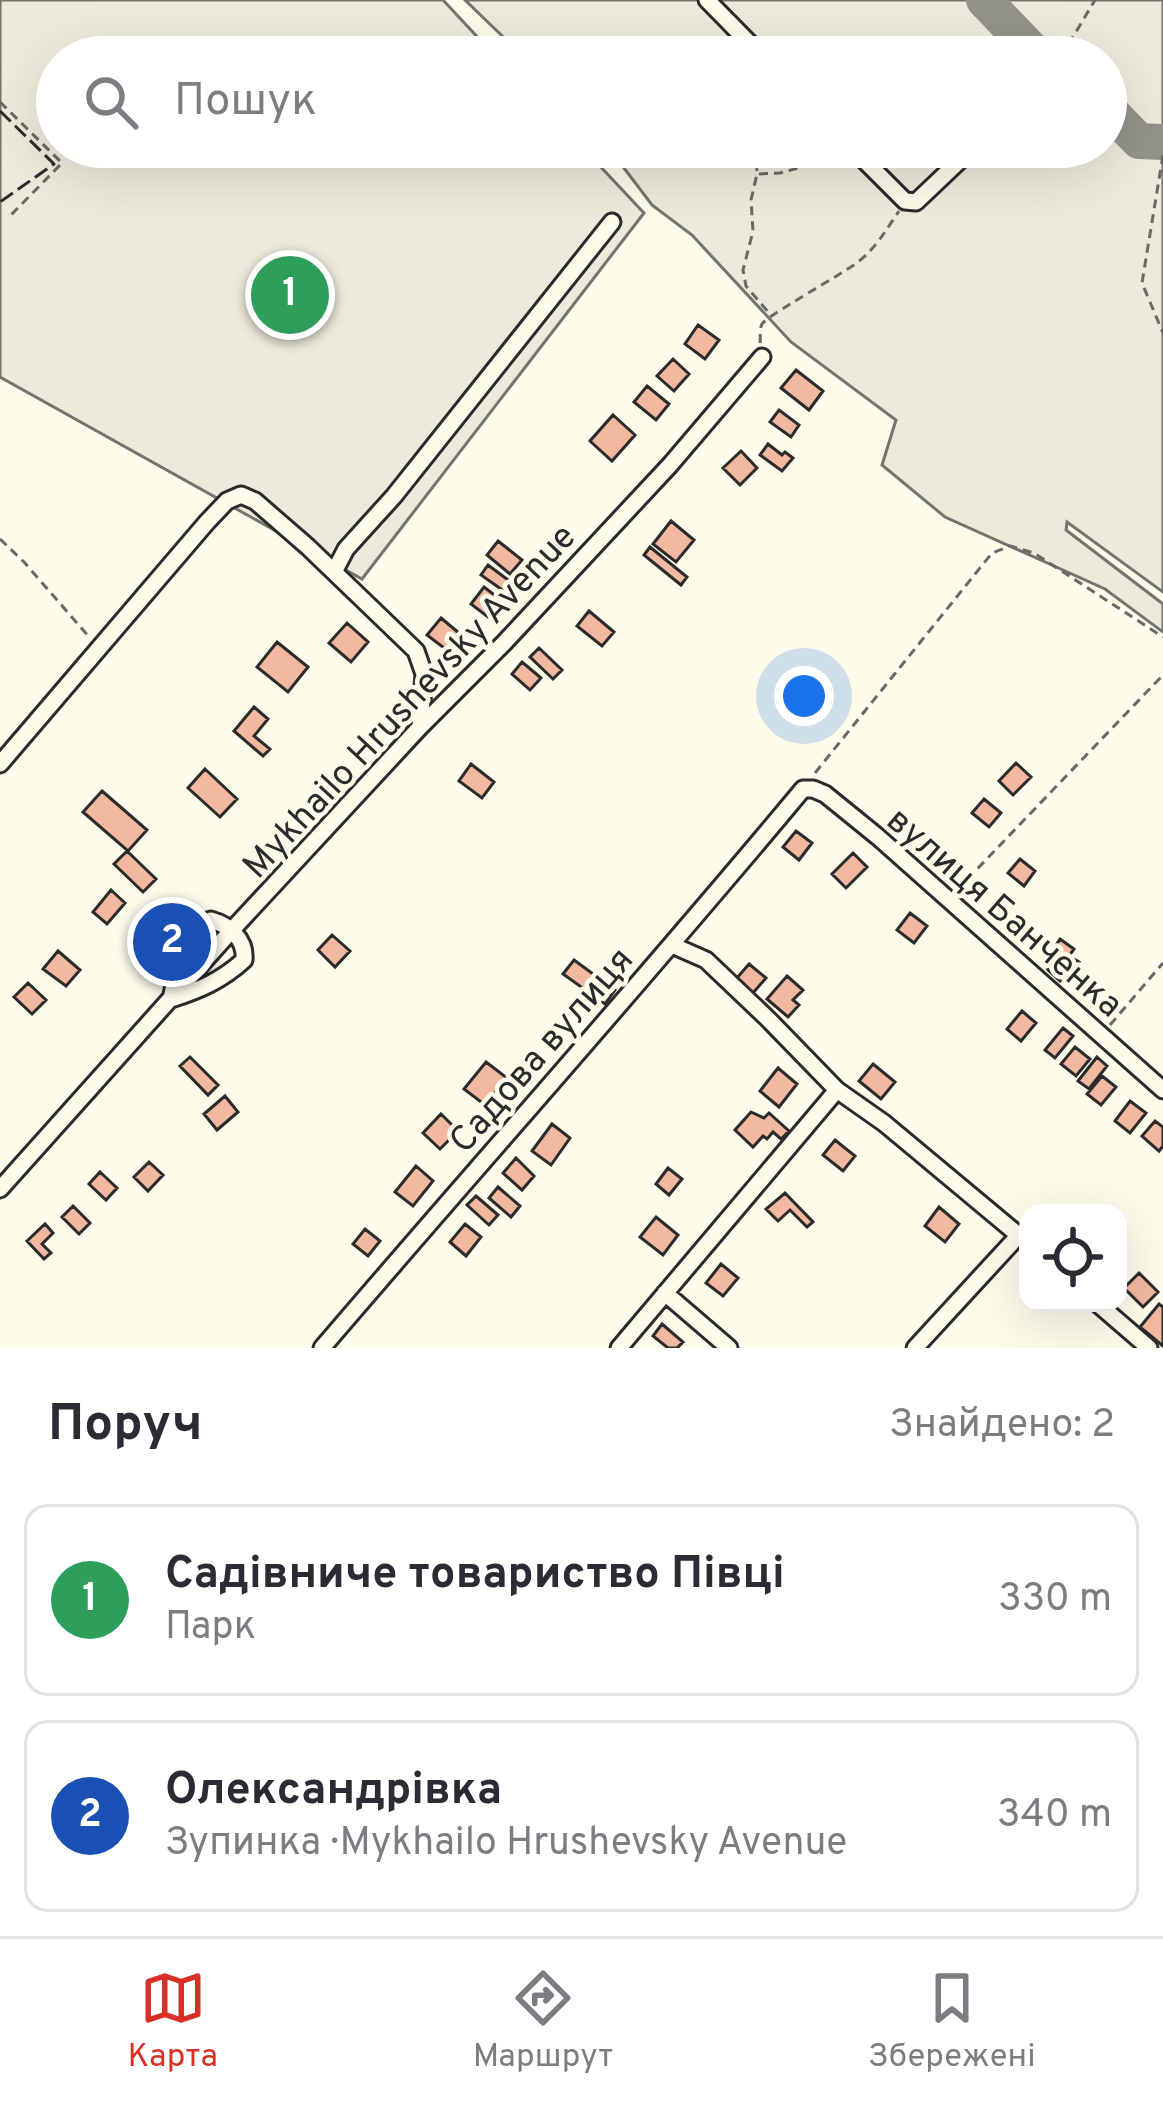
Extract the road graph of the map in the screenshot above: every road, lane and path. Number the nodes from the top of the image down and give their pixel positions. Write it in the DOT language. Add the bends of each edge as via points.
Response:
graph roads {
  1 [pos="707,0"];
  2 [pos="1095,0"];
  3 [pos="742,36"];
  4 [pos="1074,36"];
  5 [pos="0,102"];
  6 [pos="36,137"];
  7 [pos="1163,155"];
  8 [pos="57,168"];
  9 [pos="757,168"];
  10 [pos="796,168"];
  11 [pos="872,168"];
  12 [pos="953,168"];
  13 [pos="757,174"];
  14 [pos="905,201"];
  15 [pos="11,215"];
  16 [pos="612,222"];
  17 [pos="770,315"];
  18 [pos="1163,333"];
  19 [pos="761,356"];
  20 [pos="0,539"];
  21 [pos="334,572"];
  22 [pos="1163,637"];
  23 [pos="99,649"];
  24 [pos="1163,675"];
  25 [pos="420,727"];
  26 [pos="0,764"];
  27 [pos="803,789"];
  28 [pos="949,899"];
  29 [pos="231,931"];
  30 [pos="672,945"];
  31 [pos="1163,962"];
  32 [pos="171,999"];
  33 [pos="1101,1036"];
  34 [pos="837,1090"];
  35 [pos="1163,1090"];
  36 [pos="0,1189"];
  37 [pos="1019,1236"];
  38 [pos="1019,1243"];
  39 [pos="665,1292"];
  40 [pos="1107,1312"];
  41 [pos="322,1348"];
  42 [pos="619,1348"];
  43 [pos="729,1348"];
  44 [pos="915,1348"];
  45 [pos="1149,1348"];
  1 -- 3 [label="street"];
  2 -- 4 [label="path"];
  5 -- 6 [label="path"];
  7 -- 18 [label="path" via="1142,283"];
  8 -- 15 [label="path"];
  9 -- 13 [label="path"];
  10 -- 13 [label="path"];
  11 -- 14 [label="street"];
  12 -- 14 [label="street" via="928,194"];
  13 -- 17 [label="path" via="743,270"];
  14 -- 17 [label="path" via="855,265"];
  16 -- 21 [label="street"];
  17 -- 19 [label="path"];
  19 -- 25 [label="street, Mykhailo Hrushevsky Avenue" via="622,517"];
  20 -- 23 [label="path"];
  21 -- 23 [label="street" via="255,501 236,495"];
  21 -- 25 [label="street" via="416,651 424,674"];
  22 -- 27 [label="path" via="1034,553 1010,546 992,553"];
  23 -- 26 [label="street"];
  24 -- 28 [label="path"];
  25 -- 29 [label="street, Mykhailo Hrushevsky Avenue"];
  27 -- 28 [label="street, вулиця Банченка" via="825,794"];
  27 -- 30 [label="street, Садова вулиця"];
  28 -- 33 [label="street, вулиця Банченка"];
  29 -- 32 [label="street, Mykhailo Hrushevsky Avenue"];
  29 -- 32 [label="street" via="244,945 244,960 229,975"];
  29 -- 32 [label="street" via="211,920 185,935"];
  30 -- 34 [label="street" via="706,959"];
  30 -- 41 [label="street, Садова вулиця"];
  31 -- 33 [label="path"];
  32 -- 36 [label="street, Mykhailo Hrushevsky Avenue"];
  33 -- 35 [label="street, вулиця Банченка"];
  34 -- 37 [label="street"];
  34 -- 39 [label="street"];
  38 -- 44 [label="street"];
  39 -- 42 [label="street"];
  39 -- 43 [label="street"];
  40 -- 45 [label="street"];
}
